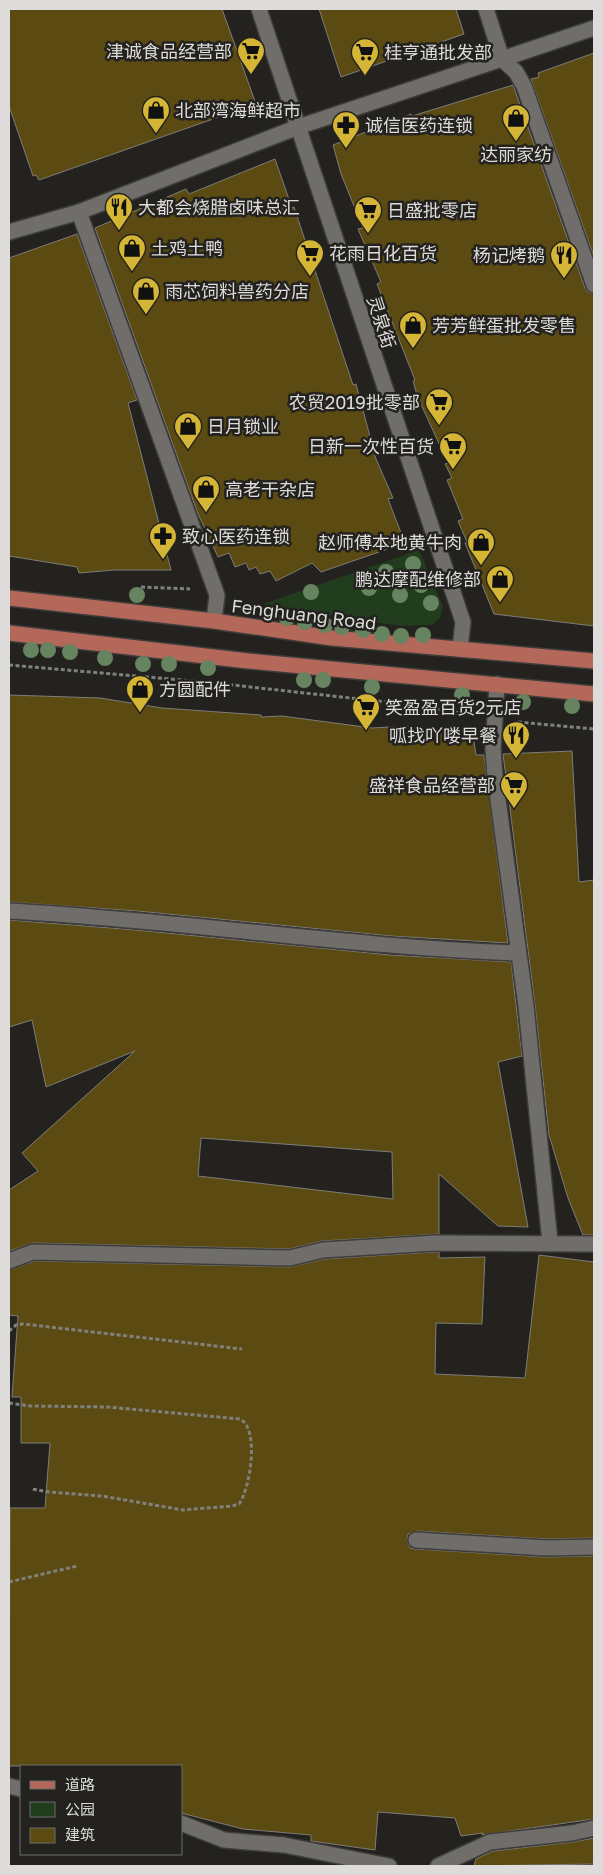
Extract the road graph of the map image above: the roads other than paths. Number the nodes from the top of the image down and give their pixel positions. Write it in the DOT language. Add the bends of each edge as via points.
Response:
graph roads {
  1 [pos="259,9"];
  2 [pos="486,9"];
  3 [pos="594,28"];
  4 [pos="502,59"];
  5 [pos="298,127"];
  6 [pos="80,212"];
  7 [pos="9,232"];
  8 [pos="594,285"];
  9 [pos="9,598"];
  10 [pos="214,621"];
  11 [pos="9,632"];
  12 [pos="460,648"];
  13 [pos="594,662"];
  14 [pos="497,684"];
  15 [pos="594,694"];
  16 [pos="9,911"];
  17 [pos="518,953"];
  18 [pos="550,1242"];
  19 [pos="594,1244"];
  20 [pos="9,1261"];
  21 [pos="416,1540"];
  22 [pos="594,1547"];
  23 [pos="182,1823"];
  24 [pos="594,1828"];
  25 [pos="389,1866"];
  26 [pos="438,1866"];
  1 -- 5 [label="street, 灵泉街"];
  2 -- 4 [label="street"];
  3 -- 4 [label="street"];
  4 -- 5 [label="street"];
  4 -- 8 [label="street" via="516,72 524,86"];
  5 -- 6 [label="street"];
  5 -- 12 [label="street, 灵泉街" via="462,622"];
  6 -- 7 [label="street"];
  6 -- 10 [label="street" via="217,595"];
  9 -- 10 [label="main road, Fenghuang Road"];
  10 -- 12 [label="main road, Fenghuang Road" via="332,638"];
  11 -- 14 [label="main road" via="248,661"];
  12 -- 13 [label="main road, Fenghuang Road"];
  14 -- 15 [label="main road"];
  14 -- 17 [label="street" via="495,777"];
  16 -- 17 [label="street" via="122,918 387,946"];
  17 -- 18 [label="street"];
  18 -- 19 [label="street"];
  18 -- 20 [label="street" via="352,1247 290,1258 33,1252"];
  21 -- 22 [label="street" via="547,1548"];
  23 -- 25 [label="street" via="224,1840 284,1845"];
  24 -- 26 [label="street" via="490,1842"];
}
